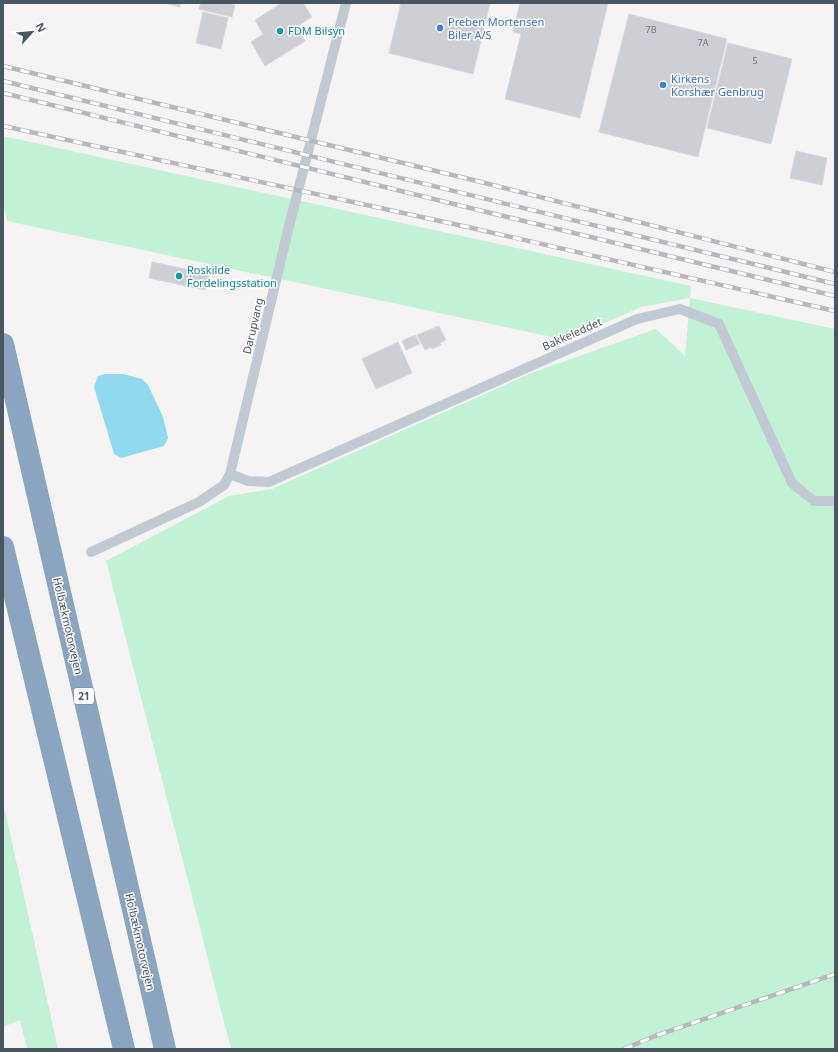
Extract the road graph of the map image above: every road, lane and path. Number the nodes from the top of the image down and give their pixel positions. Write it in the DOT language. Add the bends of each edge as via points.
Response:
graph roads {
  1 [pos="346,3"];
  2 [pos="3,344"];
  3 [pos="230,474"];
  4 [pos="835,501"];
  5 [pos="3,547"];
  6 [pos="90,552"];
  7 [pos="124,1049"];
  8 [pos="165,1049"];
  1 -- 3 [label="lane, Darupvang" via="288,230"];
  2 -- 8 [label="highway, Holbækmotorvejen / 21"];
  3 -- 4 [label="lane, Bakkeleddet" via="248,481 269,482 637,319 680,309 719,324 792,483 814,501"];
  3 -- 6 [label="lane, Darupvang" via="224,485 199,502"];
  5 -- 7 [label="highway"];
}
